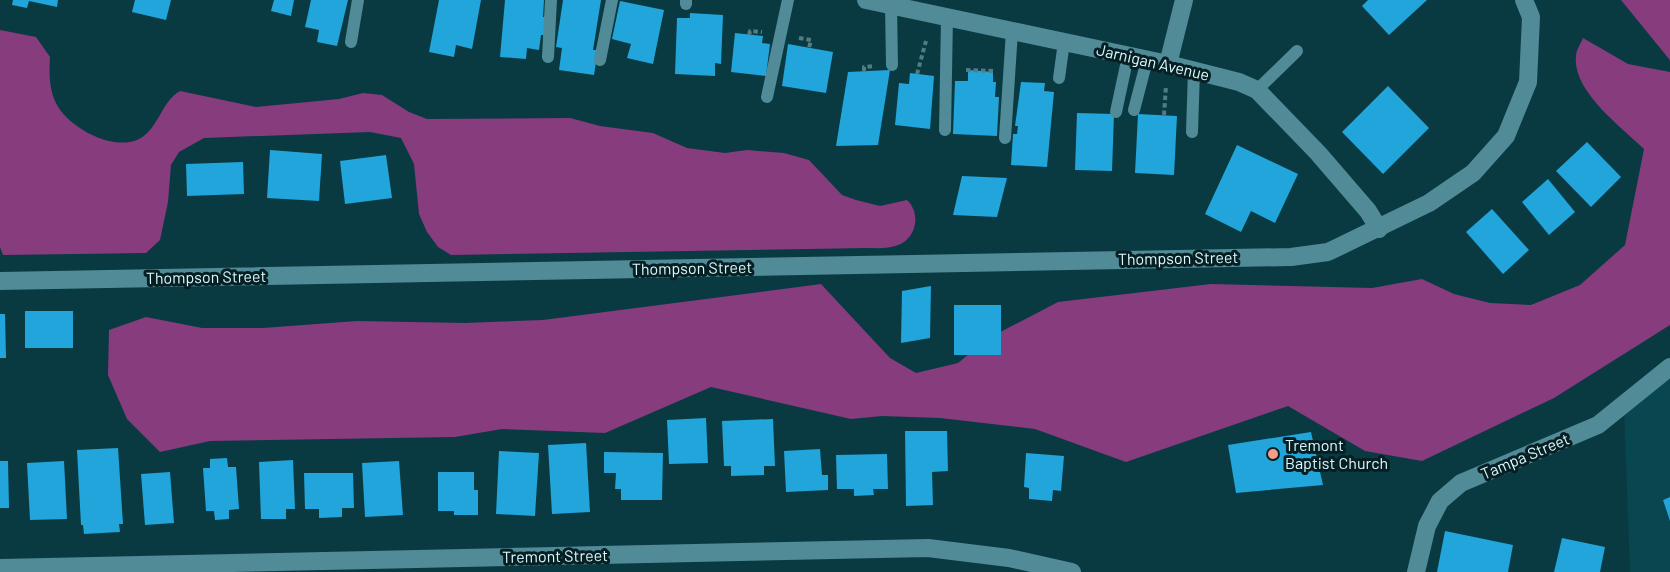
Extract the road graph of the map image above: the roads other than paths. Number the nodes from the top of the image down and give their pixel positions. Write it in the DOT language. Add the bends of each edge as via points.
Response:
graph roads {
  1 [pos="358,0"];
  2 [pos="551,0"];
  3 [pos="612,0"];
  4 [pos="788,0"];
  5 [pos="866,0"];
  6 [pos="1184,0"];
  7 [pos="1524,0"];
  8 [pos="891,5"];
  9 [pos="914,5"];
  10 [pos="947,17"];
  11 [pos="1012,31"];
  12 [pos="351,42"];
  13 [pos="1064,42"];
  14 [pos="1297,51"];
  15 [pos="1128,56"];
  16 [pos="548,57"];
  17 [pos="600,60"];
  18 [pos="1147,60"];
  19 [pos="1168,64"];
  20 [pos="892,65"];
  21 [pos="1194,71"];
  22 [pos="1059,78"];
  23 [pos="1257,90"];
  24 [pos="766,97"];
  25 [pos="1134,110"];
  26 [pos="1116,112"];
  27 [pos="945,130"];
  28 [pos="1192,132"];
  29 [pos="1005,138"];
  30 [pos="1379,229"];
  31 [pos="0,281"];
  32 [pos="1670,367"];
  33 [pos="0,568"];
  34 [pos="1072,572"];
  35 [pos="1416,572"];
  1 -- 12 [label="lane"];
  2 -- 16 [label="lane"];
  3 -- 17 [label="lane"];
  4 -- 24 [label="lane"];
  5 -- 8 [label="street, Jarnigan Avenue"];
  6 -- 19 [label="street"];
  7 -- 30 [label="street, Thompson Street" via="1531,17 1528,82 1506,136 1473,173 1429,203"];
  8 -- 9 [label="street, Jarnigan Avenue"];
  8 -- 20 [label="lane"];
  9 -- 10 [label="street, Jarnigan Avenue"];
  10 -- 11 [label="street, Jarnigan Avenue"];
  10 -- 27 [label="lane"];
  11 -- 13 [label="street, Jarnigan Avenue"];
  11 -- 29 [label="lane"];
  13 -- 15 [label="street, Jarnigan Avenue"];
  13 -- 22 [label="lane"];
  14 -- 23 [label="lane"];
  15 -- 18 [label="street, Jarnigan Avenue"];
  15 -- 26 [label="lane"];
  18 -- 19 [label="street, Jarnigan Avenue"];
  18 -- 25 [label="lane"];
  19 -- 21 [label="street, Jarnigan Avenue"];
  21 -- 23 [label="street, Jarnigan Avenue"];
  21 -- 28 [label="lane"];
  23 -- 30 [label="street, Jarnigan Avenue" via="1318,153"];
  30 -- 31 [label="street, Thompson Street" via="1328,252 1291,257"];
  32 -- 35 [label="street, Tampa Street" via="1598,425 1461,483 1440,501 1427,526"];
  33 -- 34 [label="street, Tremont Street" via="928,548 1009,558"];
}
